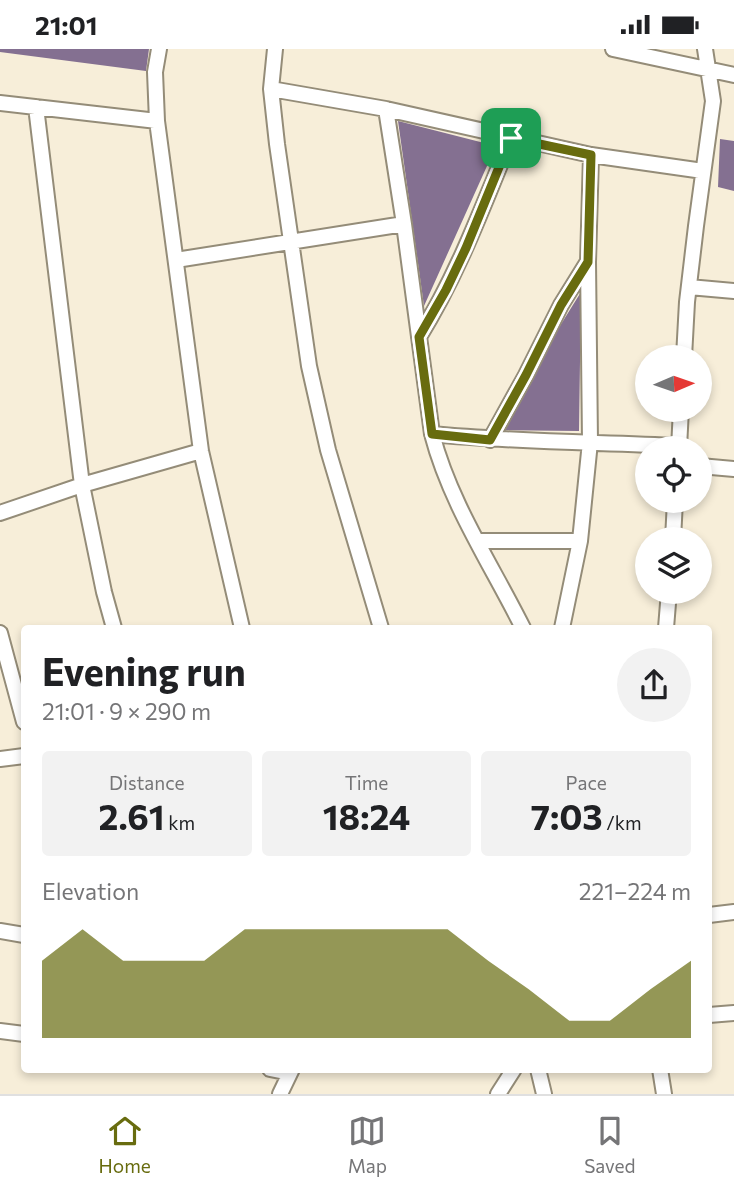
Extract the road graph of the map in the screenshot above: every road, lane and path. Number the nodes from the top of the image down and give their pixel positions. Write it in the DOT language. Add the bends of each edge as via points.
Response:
graph roads {
  1 [pos="159,49"];
  2 [pos="275,49"];
  3 [pos="612,49"];
  4 [pos="705,49"];
  5 [pos="709,70"];
  6 [pos="734,75"];
  7 [pos="271,89"];
  8 [pos="0,103"];
  9 [pos="36,107"];
  10 [pos="386,109"];
  11 [pos="157,121"];
  12 [pos="511,138"];
  13 [pos="591,155"];
  14 [pos="703,171"];
  15 [pos="404,224"];
  16 [pos="290,243"];
  17 [pos="176,260"];
  18 [pos="588,262"];
  19 [pos="689,287"];
  20 [pos="734,291"];
  21 [pos="419,337"];
  22 [pos="685,345"];
  23 [pos="432,434"];
  24 [pos="490,440"];
  25 [pos="590,442"];
  26 [pos="635,445"];
  27 [pos="201,451"];
  28 [pos="712,466"];
  29 [pos="734,469"];
  30 [pos="82,485"];
  31 [pos="0,513"];
  32 [pos="477,541"];
  33 [pos="580,541"];
  34 [pos="668,604"];
  35 [pos="113,625"];
  36 [pos="241,625"];
  37 [pos="380,625"];
  38 [pos="521,625"];
  39 [pos="563,625"];
  40 [pos="666,625"];
  41 [pos="0,633"];
  42 [pos="3,657"];
  43 [pos="21,713"];
  44 [pos="21,756"];
  45 [pos="0,759"];
  46 [pos="734,912"];
  47 [pos="712,915"];
  48 [pos="0,931"];
  49 [pos="21,934"];
  50 [pos="734,1013"];
  51 [pos="712,1015"];
  52 [pos="0,1031"];
  53 [pos="21,1034"];
  54 [pos="290,1073"];
  55 [pos="511,1073"];
  56 [pos="539,1073"];
  57 [pos="661,1073"];
  58 [pos="280,1094"];
  59 [pos="498,1094"];
  60 [pos="544,1094"];
  61 [pos="664,1094"];
  1 -- 11 [label="street"];
  2 -- 7 [label="street"];
  3 -- 5 [label="street"];
  4 -- 5 [label="street"];
  5 -- 6 [label="street"];
  5 -- 14 [label="street" via="713,101"];
  7 -- 10 [label="street"];
  7 -- 16 [label="street"];
  8 -- 9 [label="street"];
  9 -- 11 [label="street"];
  9 -- 30 [label="street"];
  10 -- 12 [label="street"];
  10 -- 15 [label="street"];
  11 -- 17 [label="street"];
  12 -- 13 [label="street"];
  12 -- 21 [label="street" via="466,248"];
  13 -- 14 [label="street"];
  13 -- 18 [label="street"];
  14 -- 19 [label="street"];
  15 -- 16 [label="street"];
  15 -- 21 [label="street"];
  16 -- 17 [label="street"];
  16 -- 37 [label="street" via="309,366 328,450"];
  17 -- 27 [label="street"];
  18 -- 24 [label="street"];
  18 -- 25 [label="street"];
  19 -- 20 [label="street"];
  19 -- 22 [label="street"];
  21 -- 23 [label="street"];
  23 -- 24 [label="street"];
  23 -- 32 [label="street" via="457,504"];
  24 -- 25 [label="street"];
  25 -- 26 [label="street"];
  25 -- 33 [label="street"];
  27 -- 30 [label="street"];
  27 -- 36 [label="street"];
  28 -- 29 [label="street"];
  30 -- 31 [label="street"];
  30 -- 35 [label="street"];
  32 -- 33 [label="street"];
  32 -- 38 [label="street"];
  33 -- 39 [label="street"];
  34 -- 40 [label="street"];
  41 -- 42 [label="street"];
  42 -- 43 [label="street"];
  44 -- 45 [label="street"];
  46 -- 47 [label="street"];
  48 -- 49 [label="street"];
  50 -- 51 [label="street"];
  52 -- 53 [label="street"];
  54 -- 58 [label="street"];
  55 -- 59 [label="street"];
  56 -- 60 [label="street"];
  57 -- 61 [label="street"];
}
